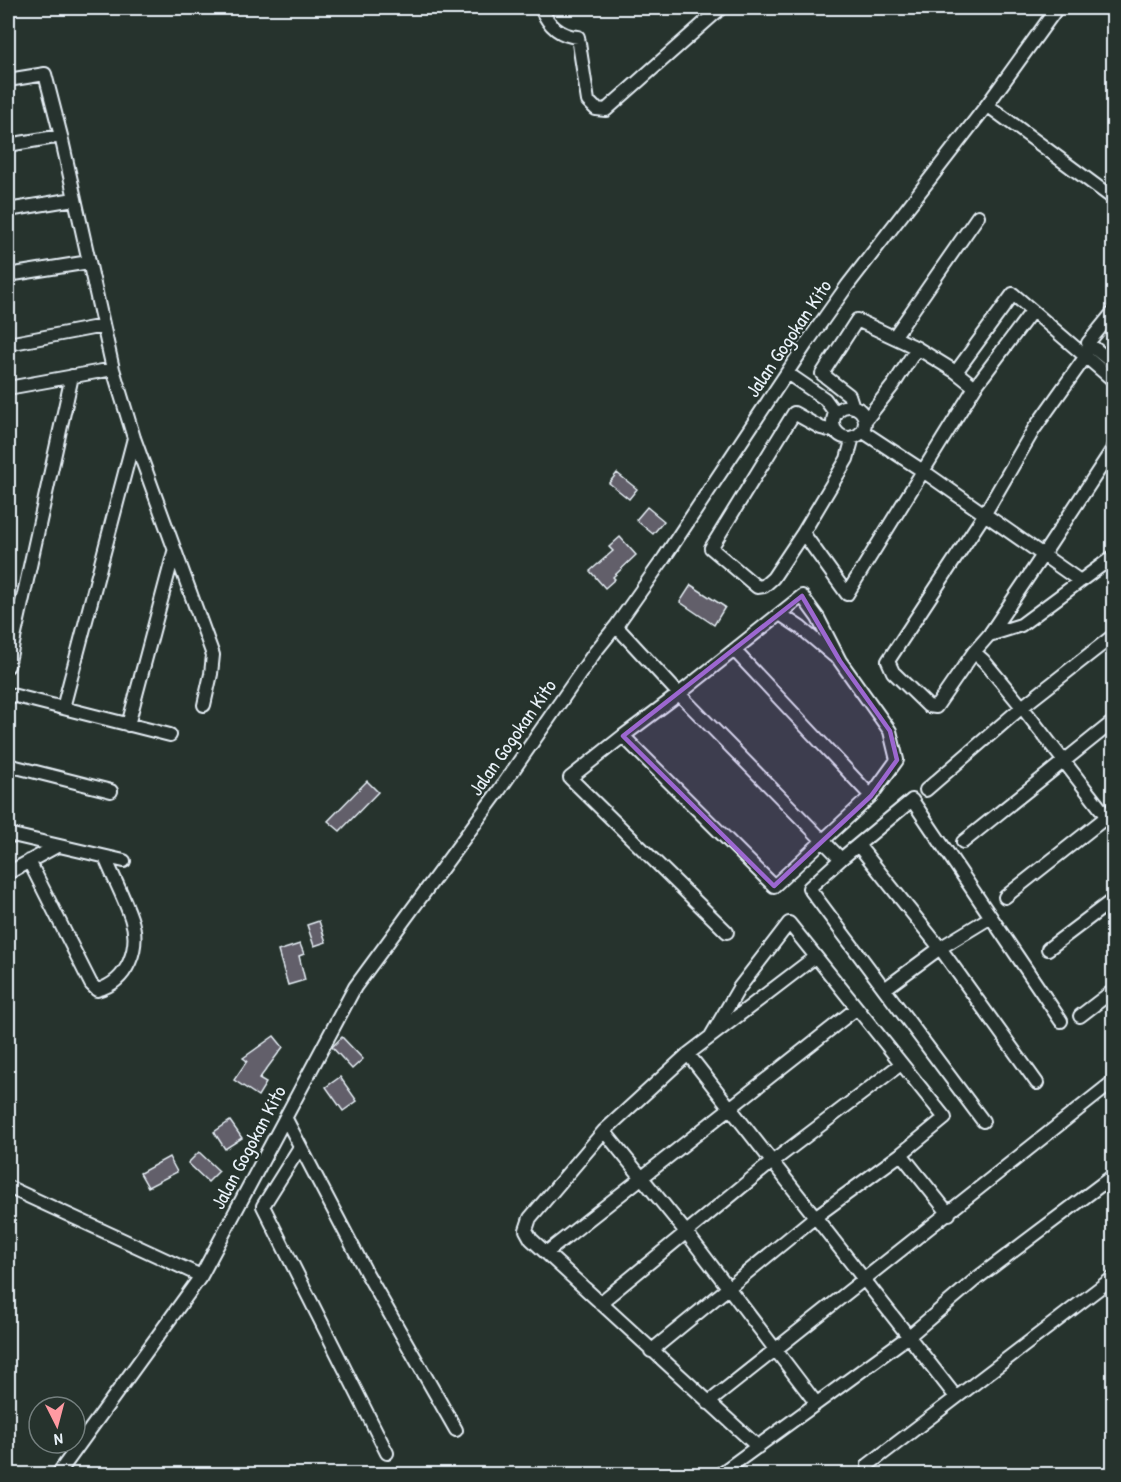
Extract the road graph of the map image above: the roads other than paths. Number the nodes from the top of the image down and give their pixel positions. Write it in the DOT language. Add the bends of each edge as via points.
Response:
graph roads {
  1 [pos="541,8"];
  2 [pos="721,8"];
  3 [pos="1057,8"];
  4 [pos="8,80"];
  5 [pos="987,105"];
  6 [pos="61,136"];
  7 [pos="8,145"];
  8 [pos="74,199"];
  9 [pos="1113,199"];
  10 [pos="8,210"];
  11 [pos="978,216"];
  12 [pos="89,262"];
  13 [pos="8,275"];
  14 [pos="1032,311"];
  15 [pos="1113,311"];
  16 [pos="104,326"];
  17 [pos="894,338"];
  18 [pos="8,344"];
  19 [pos="917,348"];
  20 [pos="1086,356"];
  21 [pos="1113,364"];
  22 [pos="113,369"];
  23 [pos="956,372"];
  24 [pos="787,373"];
  25 [pos="72,376"];
  26 [pos="1113,381"];
  27 [pos="975,387"];
  28 [pos="8,388"];
  29 [pos="853,407"];
  30 [pos="836,414"];
  31 [pos="860,430"];
  32 [pos="837,432"];
  33 [pos="134,438"];
  34 [pos="1113,447"];
  35 [pos="923,471"];
  36 [pos="984,515"];
  37 [pos="803,533"];
  38 [pos="174,551"];
  39 [pos="1043,555"];
  40 [pos="1113,556"];
  41 [pos="1080,580"];
  42 [pos="780,614"];
  43 [pos="616,626"];
  44 [pos="988,635"];
  45 [pos="1113,635"];
  46 [pos="734,650"];
  47 [pos="974,652"];
  48 [pos="840,661"];
  49 [pos="8,666"];
  50 [pos="8,694"];
  51 [pos="679,694"];
  52 [pos="204,705"];
  53 [pos="1022,707"];
  54 [pos="63,708"];
  55 [pos="1113,721"];
  56 [pos="128,725"];
  57 [pos="170,735"];
  58 [pos="623,736"];
  59 [pos="1064,760"];
  60 [pos="8,765"];
  61 [pos="111,790"];
  62 [pos="926,790"];
  63 [pos="871,796"];
  64 [pos="1111,818"];
  65 [pos="8,834"];
  66 [pos="823,842"];
  67 [pos="963,842"];
  68 [pos="858,845"];
  69 [pos="57,846"];
  70 [pos="105,857"];
  71 [pos="841,859"];
  72 [pos="29,861"];
  73 [pos="124,861"];
  74 [pos="8,873"];
  75 [pos="1005,897"];
  76 [pos="1113,899"];
  77 [pos="991,917"];
  78 [pos="727,932"];
  79 [pos="940,948"];
  80 [pos="1048,949"];
  81 [pos="815,957"];
  82 [pos="886,988"];
  83 [pos="1113,990"];
  84 [pos="856,1008"];
  85 [pos="1080,1017"];
  86 [pos="1061,1021"];
  87 [pos="711,1036"];
  88 [pos="688,1054"];
  89 [pos="901,1064"];
  90 [pos="1113,1081"];
  91 [pos="1037,1083"];
  92 [pos="730,1107"];
  93 [pos="286,1119"];
  94 [pos="983,1120"];
  95 [pos="604,1131"];
  96 [pos="300,1147"];
  97 [pos="901,1154"];
  98 [pos="772,1162"];
  99 [pos="1113,1175"];
  100 [pos="643,1176"];
  101 [pos="8,1187"];
  102 [pos="949,1214"];
  103 [pos="815,1217"];
  104 [pos="686,1232"];
  105 [pos="546,1253"];
  106 [pos="201,1276"];
  107 [pos="1113,1277"];
  108 [pos="864,1280"];
  109 [pos="729,1288"];
  110 [pos="600,1303"];
  111 [pos="909,1336"];
  112 [pos="775,1350"];
  113 [pos="651,1351"];
  114 [pos="956,1397"];
  115 [pos="708,1403"];
  116 [pos="816,1403"];
  117 [pos="456,1430"];
  118 [pos="758,1447"];
  119 [pos="387,1453"];
  120 [pos="868,1465"];
  121 [pos="58,1474"];
  122 [pos="720,1474"];
  1 -- 2 [label="street" via="546,20 557,30 567,37 579,37 588,101 596,110 606,110"];
  3 -- 5 [label="street, Jalan Gogokan Kito"];
  4 -- 6 [label="street" via="45,74"];
  5 -- 9 [label="street"];
  5 -- 24 [label="street, Jalan Gogokan Kito" via="847,286"];
  6 -- 7 [label="street"];
  6 -- 8 [label="street"];
  8 -- 10 [label="street"];
  8 -- 12 [label="street"];
  11 -- 17 [label="street"];
  12 -- 13 [label="street"];
  12 -- 16 [label="street"];
  14 -- 20 [label="street"];
  14 -- 23 [label="street" via="1013,294"];
  14 -- 27 [label="street"];
  15 -- 21 [label="street" via="1088,343"];
  16 -- 18 [label="street"];
  16 -- 22 [label="street"];
  17 -- 19 [label="street"];
  17 -- 29 [label="street" via="857,320 822,374 849,395"];
  19 -- 23 [label="street"];
  19 -- 31 [label="street"];
  20 -- 26 [label="street"];
  20 -- 36 [label="street" via="1034,429"];
  22 -- 25 [label="street"];
  22 -- 33 [label="street"];
  23 -- 27 [label="street"];
  24 -- 30 [label="street" via="825,399"];
  24 -- 43 [label="street, Jalan Gogokan Kito"];
  25 -- 28 [label="street"];
  25 -- 49 [label="street"];
  27 -- 35 [label="street"];
  29 -- 30 [label="street"];
  29 -- 31 [label="street" via="861,412"];
  30 -- 32 [label="street" via="833,421"];
  31 -- 32 [label="street" via="841,436"];
  31 -- 35 [label="street"];
  31 -- 37 [label="street"];
  32 -- 37 [label="street" via="821,428 794,412 711,548 750,583 761,587 773,578"];
  33 -- 38 [label="street"];
  33 -- 54 [label="street"];
  34 -- 39 [label="street"];
  35 -- 36 [label="street"];
  35 -- 37 [label="street" via="847,594"];
  36 -- 39 [label="street"];
  36 -- 47 [label="street" via="888,661 893,672 928,706 936,706"];
  38 -- 52 [label="street" via="213,654"];
  38 -- 56 [label="street"];
  39 -- 41 [label="street"];
  39 -- 44 [label="street"];
  40 -- 41 [label="street"];
  41 -- 44 [label="street" via="1021,624"];
  42 -- 46 [label="street"];
  42 -- 48 [label="street"];
  42 -- 48 [label="street" via="802,596"];
  43 -- 51 [label="street"];
  43 -- 93 [label="street, Jalan Gogokan Kito" via="355,987"];
  44 -- 47 [label="street"];
  45 -- 53 [label="street"];
  46 -- 51 [label="street"];
  46 -- 63 [label="street"];
  47 -- 53 [label="street"];
  48 -- 63 [label="street" via="890,731 897,760"];
  50 -- 54 [label="street"];
  51 -- 58 [label="street"];
  51 -- 66 [label="street"];
  53 -- 59 [label="street"];
  53 -- 62 [label="street"];
  54 -- 56 [label="street"];
  55 -- 59 [label="street"];
  56 -- 57 [label="street"];
  58 -- 66 [label="street" via="774,886"];
  58 -- 78 [label="street" via="570,778"];
  59 -- 64 [label="street"];
  59 -- 67 [label="street"];
  60 -- 61 [label="street"];
  63 -- 66 [label="street"];
  64 -- 75 [label="street"];
  65 -- 69 [label="street"];
  66 -- 71 [label="street"];
  68 -- 71 [label="street"];
  68 -- 77 [label="street" via="912,800"];
  68 -- 79 [label="street"];
  69 -- 70 [label="street"];
  69 -- 72 [label="street"];
  70 -- 72 [label="street" via="132,920 134,939 132,962 121,976 97,990"];
  70 -- 73 [label="street"];
  71 -- 82 [label="street" via="809,888"];
  72 -- 74 [label="street"];
  76 -- 80 [label="street"];
  77 -- 79 [label="street"];
  77 -- 86 [label="street"];
  79 -- 82 [label="street"];
  79 -- 91 [label="street"];
  81 -- 84 [label="street"];
  81 -- 87 [label="street"];
  81 -- 87 [label="street" via="789,923 739,988"];
  82 -- 94 [label="street"];
  83 -- 85 [label="street"];
  84 -- 89 [label="street"];
  84 -- 92 [label="street"];
  87 -- 88 [label="street"];
  88 -- 92 [label="street"];
  88 -- 95 [label="street"];
  89 -- 97 [label="street" via="945,1118"];
  89 -- 98 [label="street"];
  90 -- 102 [label="street"];
  92 -- 98 [label="street"];
  92 -- 100 [label="street"];
  93 -- 96 [label="street"];
  93 -- 106 [label="street, Jalan Gogokan Kito"];
  95 -- 100 [label="street"];
  95 -- 105 [label="street" via="530,1218 526,1230"];
  96 -- 117 [label="street"];
  96 -- 119 [label="street" via="263,1206"];
  97 -- 102 [label="street"];
  97 -- 103 [label="street"];
  98 -- 103 [label="street"];
  98 -- 104 [label="street"];
  99 -- 111 [label="street" via="976,1279"];
  100 -- 104 [label="street"];
  100 -- 105 [label="street"];
  101 -- 106 [label="street"];
  102 -- 108 [label="street"];
  103 -- 108 [label="street"];
  103 -- 109 [label="street"];
  104 -- 109 [label="street"];
  104 -- 110 [label="street"];
  105 -- 110 [label="street"];
  106 -- 121 [label="street, Jalan Gogokan Kito"];
  107 -- 114 [label="street"];
  108 -- 111 [label="street"];
  108 -- 112 [label="street"];
  109 -- 112 [label="street"];
  109 -- 113 [label="street"];
  110 -- 113 [label="street"];
  111 -- 114 [label="street"];
  111 -- 116 [label="street"];
  112 -- 115 [label="street"];
  112 -- 116 [label="street"];
  113 -- 115 [label="street"];
  114 -- 120 [label="street"];
  115 -- 118 [label="street"];
  116 -- 118 [label="street"];
  118 -- 122 [label="street"];
}
